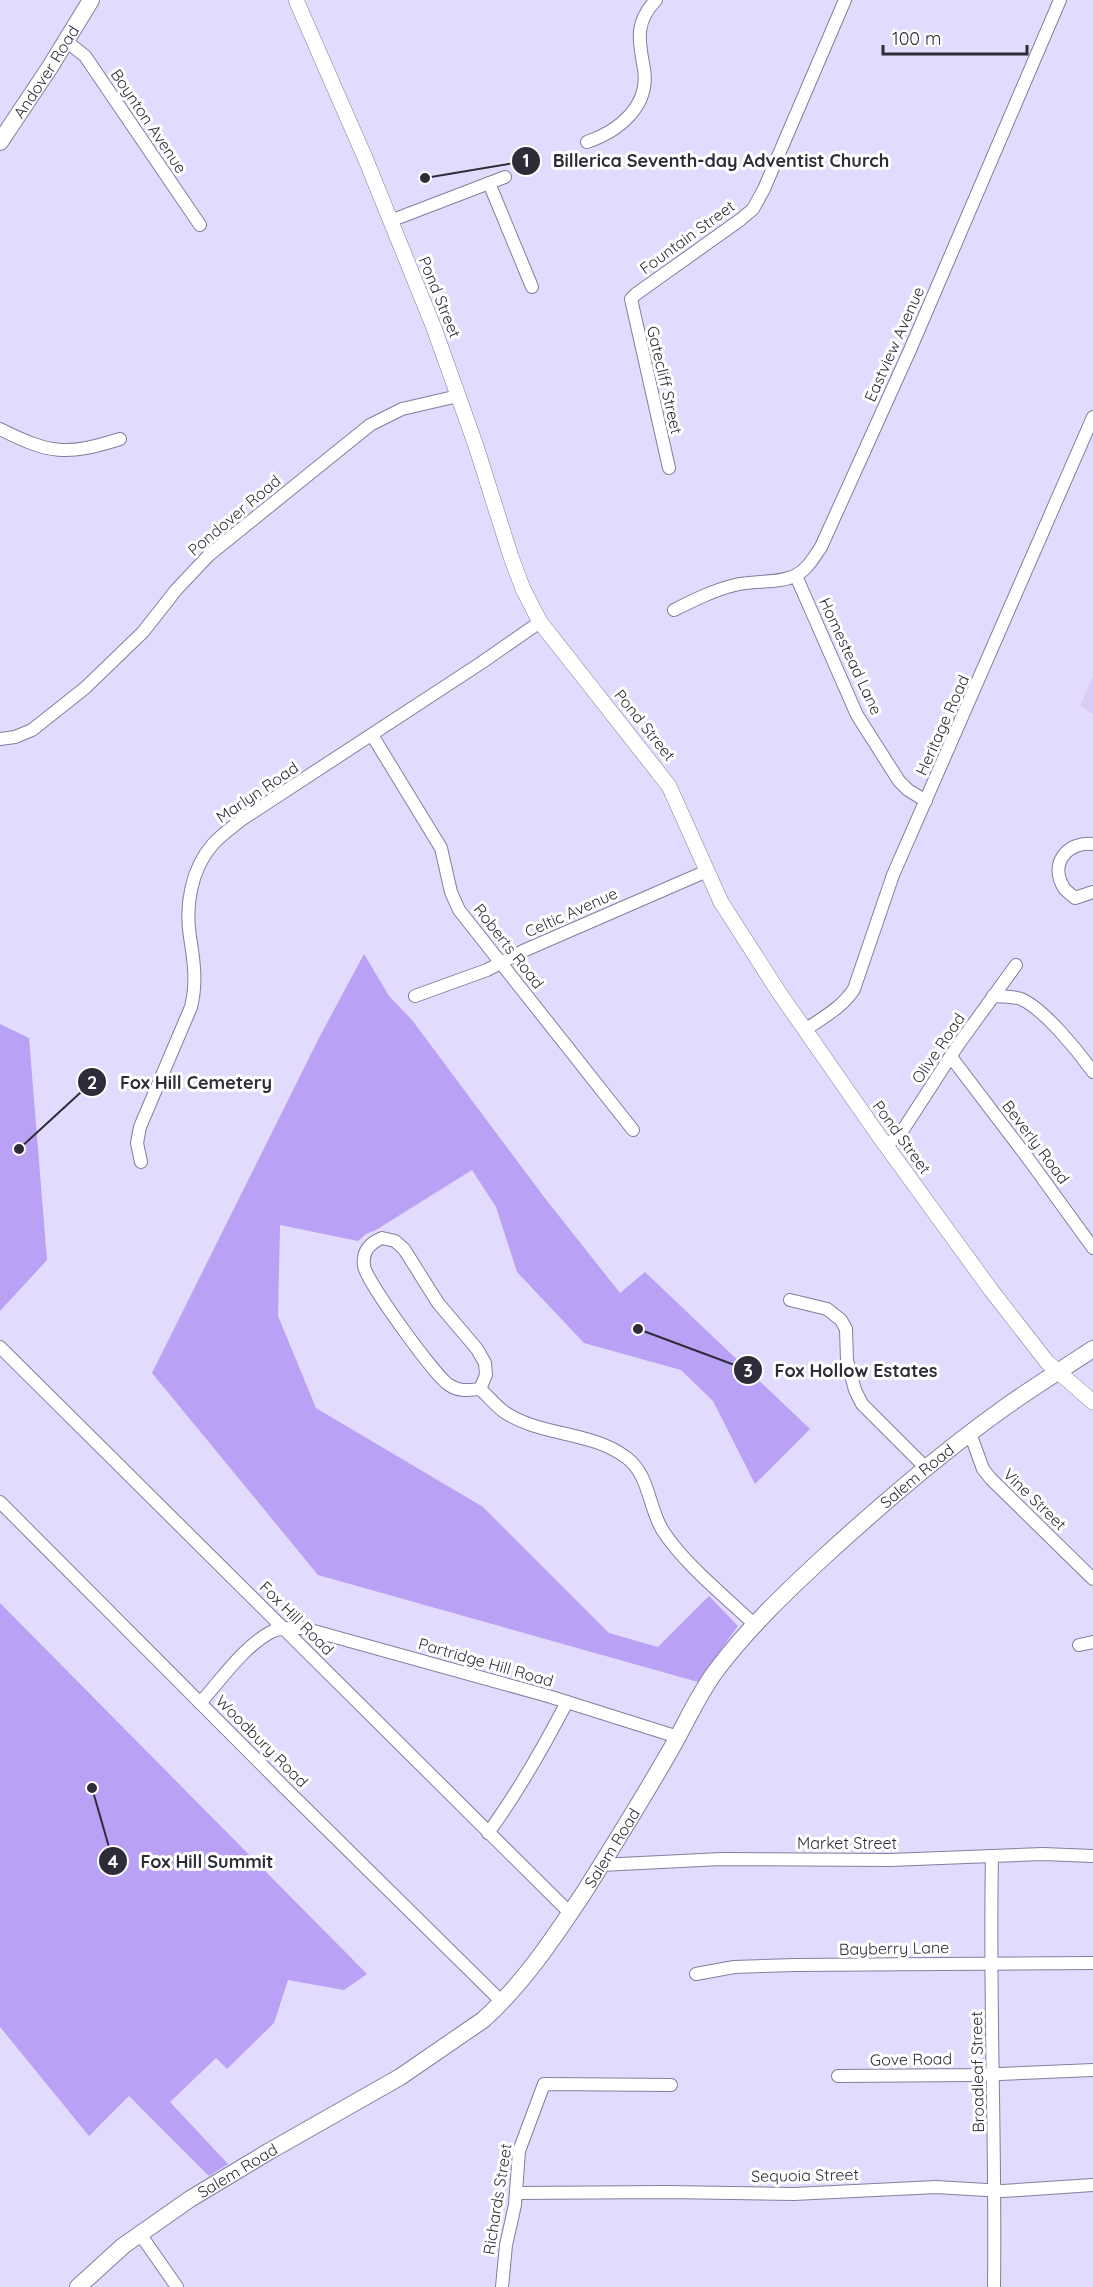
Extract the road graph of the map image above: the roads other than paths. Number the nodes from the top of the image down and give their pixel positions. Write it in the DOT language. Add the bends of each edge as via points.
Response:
graph roads {
  1 [pos="91,0"];
  2 [pos="296,0"];
  3 [pos="656,0"];
  4 [pos="845,0"];
  5 [pos="1060,0"];
  6 [pos="66,41"];
  7 [pos="0,142"];
  8 [pos="587,142"];
  9 [pos="505,177"];
  10 [pos="489,183"];
  11 [pos="390,221"];
  12 [pos="200,225"];
  13 [pos="532,287"];
  14 [pos="631,299"];
  15 [pos="458,396"];
  16 [pos="1093,417"];
  17 [pos="0,429"];
  18 [pos="120,439"];
  19 [pos="669,468"];
  20 [pos="796,576"];
  21 [pos="674,610"];
  22 [pos="540,622"];
  23 [pos="372,735"];
  24 [pos="0,739"];
  25 [pos="926,801"];
  26 [pos="1093,844"];
  27 [pos="707,871"];
  28 [pos="1093,892"];
  29 [pos="500,963"];
  30 [pos="1016,965"];
  31 [pos="415,996"];
  32 [pos="993,996"];
  33 [pos="805,1030"];
  34 [pos="951,1057"];
  35 [pos="1093,1072"];
  36 [pos="633,1130"];
  37 [pos="885,1145"];
  38 [pos="141,1162"];
  39 [pos="1093,1248"];
  40 [pos="790,1299"];
  41 [pos="0,1347"];
  42 [pos="1093,1349"];
  43 [pos="1059,1372"];
  44 [pos="480,1389"];
  45 [pos="1093,1402"];
  46 [pos="970,1433"];
  47 [pos="926,1468"];
  48 [pos="0,1502"];
  49 [pos="1093,1579"];
  50 [pos="756,1626"];
  51 [pos="284,1629"];
  52 [pos="1093,1642"];
  53 [pos="1079,1645"];
  54 [pos="567,1702"];
  55 [pos="200,1703"];
  56 [pos="678,1737"];
  57 [pos="488,1833"];
  58 [pos="992,1856"];
  59 [pos="1093,1856"];
  60 [pos="601,1865"];
  61 [pos="570,1913"];
  62 [pos="991,1963"];
  63 [pos="1093,1963"];
  64 [pos="696,1974"];
  65 [pos="502,2002"];
  66 [pos="1093,2070"];
  67 [pos="993,2074"];
  68 [pos="838,2076"];
  69 [pos="671,2085"];
  70 [pos="1093,2185"];
  71 [pos="996,2190"];
  72 [pos="516,2193"];
  73 [pos="140,2234"];
  74 [pos="78,2287"];
  75 [pos="177,2287"];
  76 [pos="502,2287"];
  77 [pos="994,2287"];
  1 -- 6 [label="main road, Andover Road"];
  2 -- 11 [label="street, Pond Street"];
  3 -- 8 [label="street" via="639,35 644,85 637,107 611,132"];
  4 -- 14 [label="street, Fountain Street" via="753,209"];
  5 -- 20 [label="street, Eastview Avenue" via="821,547"];
  6 -- 7 [label="main road, Andover Road"];
  6 -- 12 [label="street, Boynton Avenue" via="85,56"];
  9 -- 10 [label="street"];
  10 -- 11 [label="street"];
  10 -- 13 [label="street"];
  11 -- 15 [label="street, Pond Street"];
  14 -- 19 [label="street, Gatecliff Street"];
  15 -- 22 [label="street, Pond Street" via="511,557"];
  15 -- 24 [label="street, Pondover Road" via="402,409 370,425 209,555 143,632 85,688 32,730"];
  16 -- 25 [label="street, Heritage Road"];
  17 -- 18 [label="street" via="35,446 62,451"];
  20 -- 21 [label="street" via="736,584"];
  20 -- 25 [label="street, Homestead Lane" via="857,714 899,781"];
  22 -- 23 [label="street, Marlyn Road"];
  22 -- 27 [label="street, Pond Street" via="669,786"];
  23 -- 29 [label="street, Roberts Road" via="436,838 459,909"];
  23 -- 38 [label="street, Marlyn Road" via="241,820 203,858 188,909 194,994 140,1126 137,1143"];
  25 -- 33 [label="street, Heritage Road" via="894,875 854,988 840,1006"];
  26 -- 28 [label="street" via="1076,844 1064,854 1058,869 1064,889 1076,898"];
  27 -- 29 [label="street, Celtic Avenue"];
  27 -- 33 [label="street, Pond Street" via="740,933"];
  29 -- 31 [label="street, Celtic Avenue"];
  29 -- 36 [label="street, Roberts Road"];
  30 -- 32 [label="street, Olive Road"];
  32 -- 34 [label="street, Olive Road"];
  32 -- 35 [label="street" via="1020,999 1033,1007 1077,1050"];
  33 -- 37 [label="street, Pond Street"];
  34 -- 37 [label="street, Olive Road" via="899,1136"];
  34 -- 39 [label="street, Beverly Road"];
  37 -- 43 [label="street, Pond Street" via="991,1290"];
  40 -- 47 [label="street" via="827,1310 841,1320 846,1329 847,1360 862,1404"];
  41 -- 51 [label="street, Fox Hill Road"];
  42 -- 43 [label="main road, Salem Road"];
  43 -- 45 [label="street, Pond Street"];
  43 -- 46 [label="main road, Salem Road"];
  44 -- 44 [label="street" via="463,1391 448,1385 403,1330 364,1268 364,1253 371,1243 382,1238 404,1249 438,1303 481,1356 486,1375"];
  44 -- 50 [label="street" via="503,1411 526,1423 592,1440 628,1459 644,1481 662,1528 676,1547"];
  46 -- 47 [label="main road, Salem Road"];
  46 -- 49 [label="street, Vine Street" via="983,1469 991,1479"];
  47 -- 50 [label="main road, Salem Road" via="802,1577"];
  48 -- 55 [label="street, Woodbury Road"];
  50 -- 56 [label="main road, Salem Road" via="715,1672"];
  51 -- 54 [label="street, Partridge Hill Road" via="303,1628"];
  51 -- 55 [label="street" via="272,1631 244,1654"];
  51 -- 57 [label="street, Fox Hill Road"];
  52 -- 53 [label="street"];
  54 -- 56 [label="street, Partridge Hill Road"];
  54 -- 57 [label="street" via="537,1761"];
  55 -- 65 [label="street, Woodbury Road"];
  56 -- 60 [label="main road, Salem Road"];
  57 -- 61 [label="street, Fox Hill Road"];
  58 -- 59 [label="street, Market Street"];
  58 -- 60 [label="street, Market Street" via="721,1859"];
  58 -- 62 [label="street, Broadleaf Street"];
  60 -- 61 [label="main road, Salem Road"];
  61 -- 65 [label="main road, Salem Road"];
  62 -- 63 [label="street, Bayberry Lane"];
  62 -- 64 [label="street, Bayberry Lane" via="784,1965 734,1967"];
  62 -- 67 [label="street, Broadleaf Street"];
  65 -- 73 [label="main road, Salem Road" via="483,2020 409,2071 233,2172"];
  66 -- 67 [label="street, Gove Road"];
  67 -- 68 [label="street, Gove Road"];
  67 -- 71 [label="street, Broadleaf Street"];
  69 -- 72 [label="street, Richards Street" via="544,2084 519,2151"];
  70 -- 71 [label="street, Sequoia Street"];
  71 -- 72 [label="street, Sequoia Street" via="936,2187 794,2194"];
  71 -- 77 [label="street, Broadleaf Street"];
  72 -- 76 [label="street, Richards Street"];
  73 -- 74 [label="main road, Salem Road"];
  73 -- 75 [label="street"];
}
